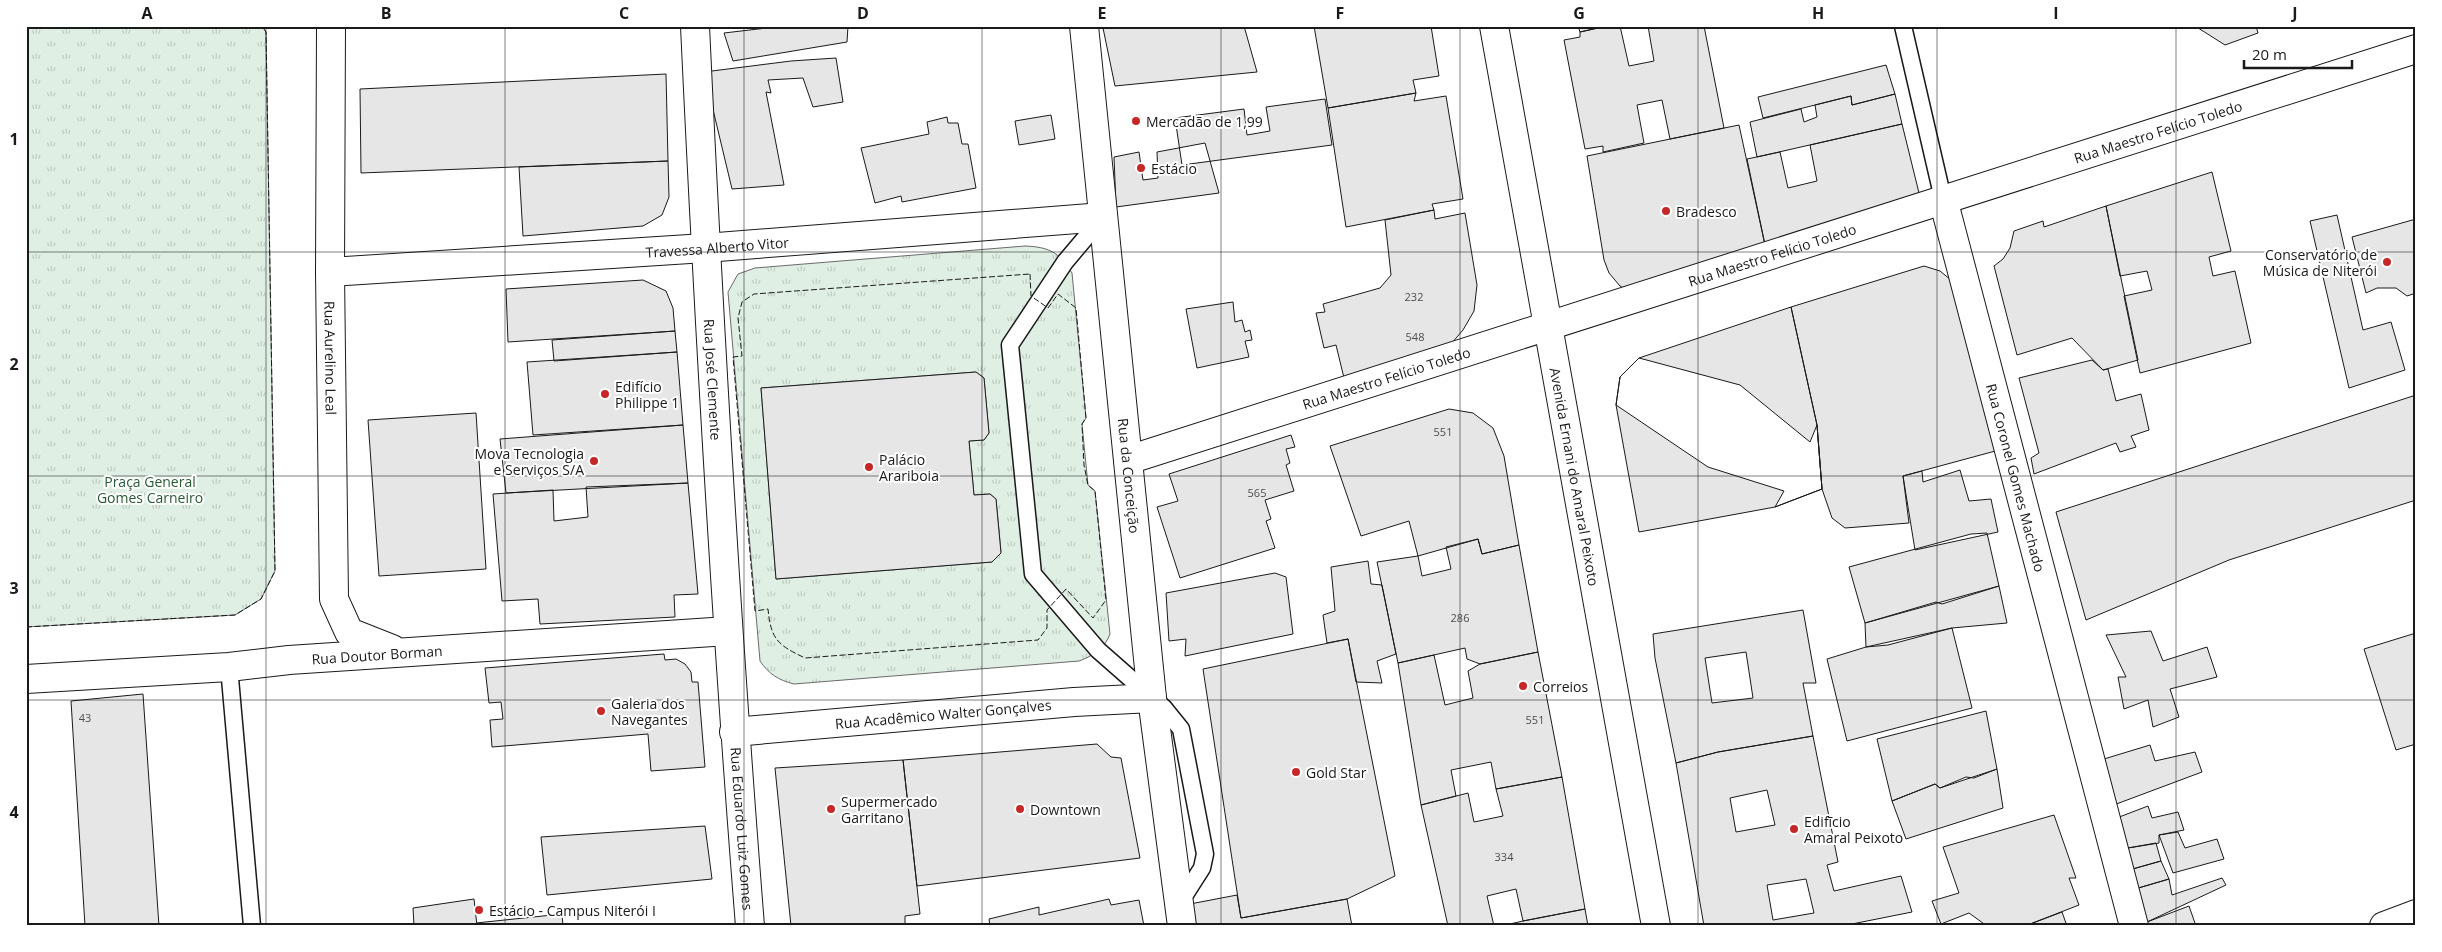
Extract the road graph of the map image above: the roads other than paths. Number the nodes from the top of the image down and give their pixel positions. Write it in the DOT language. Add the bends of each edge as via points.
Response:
graph roads {
  1 [pos="331,26"];
  2 [pos="695,26"];
  3 [pos="1084,26"];
  4 [pos="1494,26"];
  5 [pos="1903,26"];
  6 [pos="2416,49"];
  7 [pos="1944,199"];
  8 [pos="1104,217"];
  9 [pos="705,248"];
  10 [pos="330,272"];
  11 [pos="1547,326"];
  12 [pos="1128,460"];
  13 [pos="728,631"];
  14 [pos="401,652"];
  15 [pos="229,668"];
  16 [pos="26,679"];
  17 [pos="1152,698"];
  18 [pos="734,732"];
  19 [pos="2416,914"];
  20 [pos="1180,915"];
  21 [pos="252,926"];
  22 [pos="750,926"];
  23 [pos="1656,926"];
  24 [pos="2134,926"];
  25 [pos="2384,926"];
  1 -- 10 [label="street, Rua Aurelino Leal"];
  2 -- 9 [label="street, Rua José Clemente"];
  3 -- 8 [label="street, Rua da Conceição"];
  4 -- 11 [label="street, Avenida Ernani do Amaral Peixoto"];
  5 -- 7 [label="lane, Rua Coronel Gomes Machado"];
  6 -- 7 [label="street, Rua Maestro Felício Toledo"];
  7 -- 11 [label="street, Rua Maestro Felício Toledo"];
  7 -- 24 [label="street, Rua Coronel Gomes Machado"];
  8 -- 9 [label="street, Travessa Alberto Vitor"];
  8 -- 12 [label="street, Rua da Conceição"];
  8 -- 17 [label="lane" via="1065,262 1010,345 1022,468 1033,574 1098,650"];
  9 -- 10 [label="street, Travessa Alberto Vitor"];
  9 -- 13 [label="street, Rua José Clemente"];
  10 -- 14 [label="street, Rua Aurelino Leal" via="334,599 349,632"];
  11 -- 12 [label="street, Rua Maestro Felício Toledo"];
  11 -- 23 [label="street, Avenida Ernani do Amaral Peixoto"];
  12 -- 17 [label="street, Rua da Conceição"];
  13 -- 14 [label="street, Rua Doutor Borman"];
  13 -- 18 [label="street, Rua José Clemente"];
  14 -- 15 [label="street, Rua Doutor Borman"];
  15 -- 16 [label="street, Rua Doutor Borman"];
  15 -- 21 [label="lane"];
  17 -- 18 [label="street, Rua Acadêmico Walter Gonçalves" via="1064,702"];
  17 -- 20 [label="street, Rua da Conceição"];
  18 -- 22 [label="street, Rua Eduardo Luiz Gomes"];
  19 -- 25 [label="street"];
}
